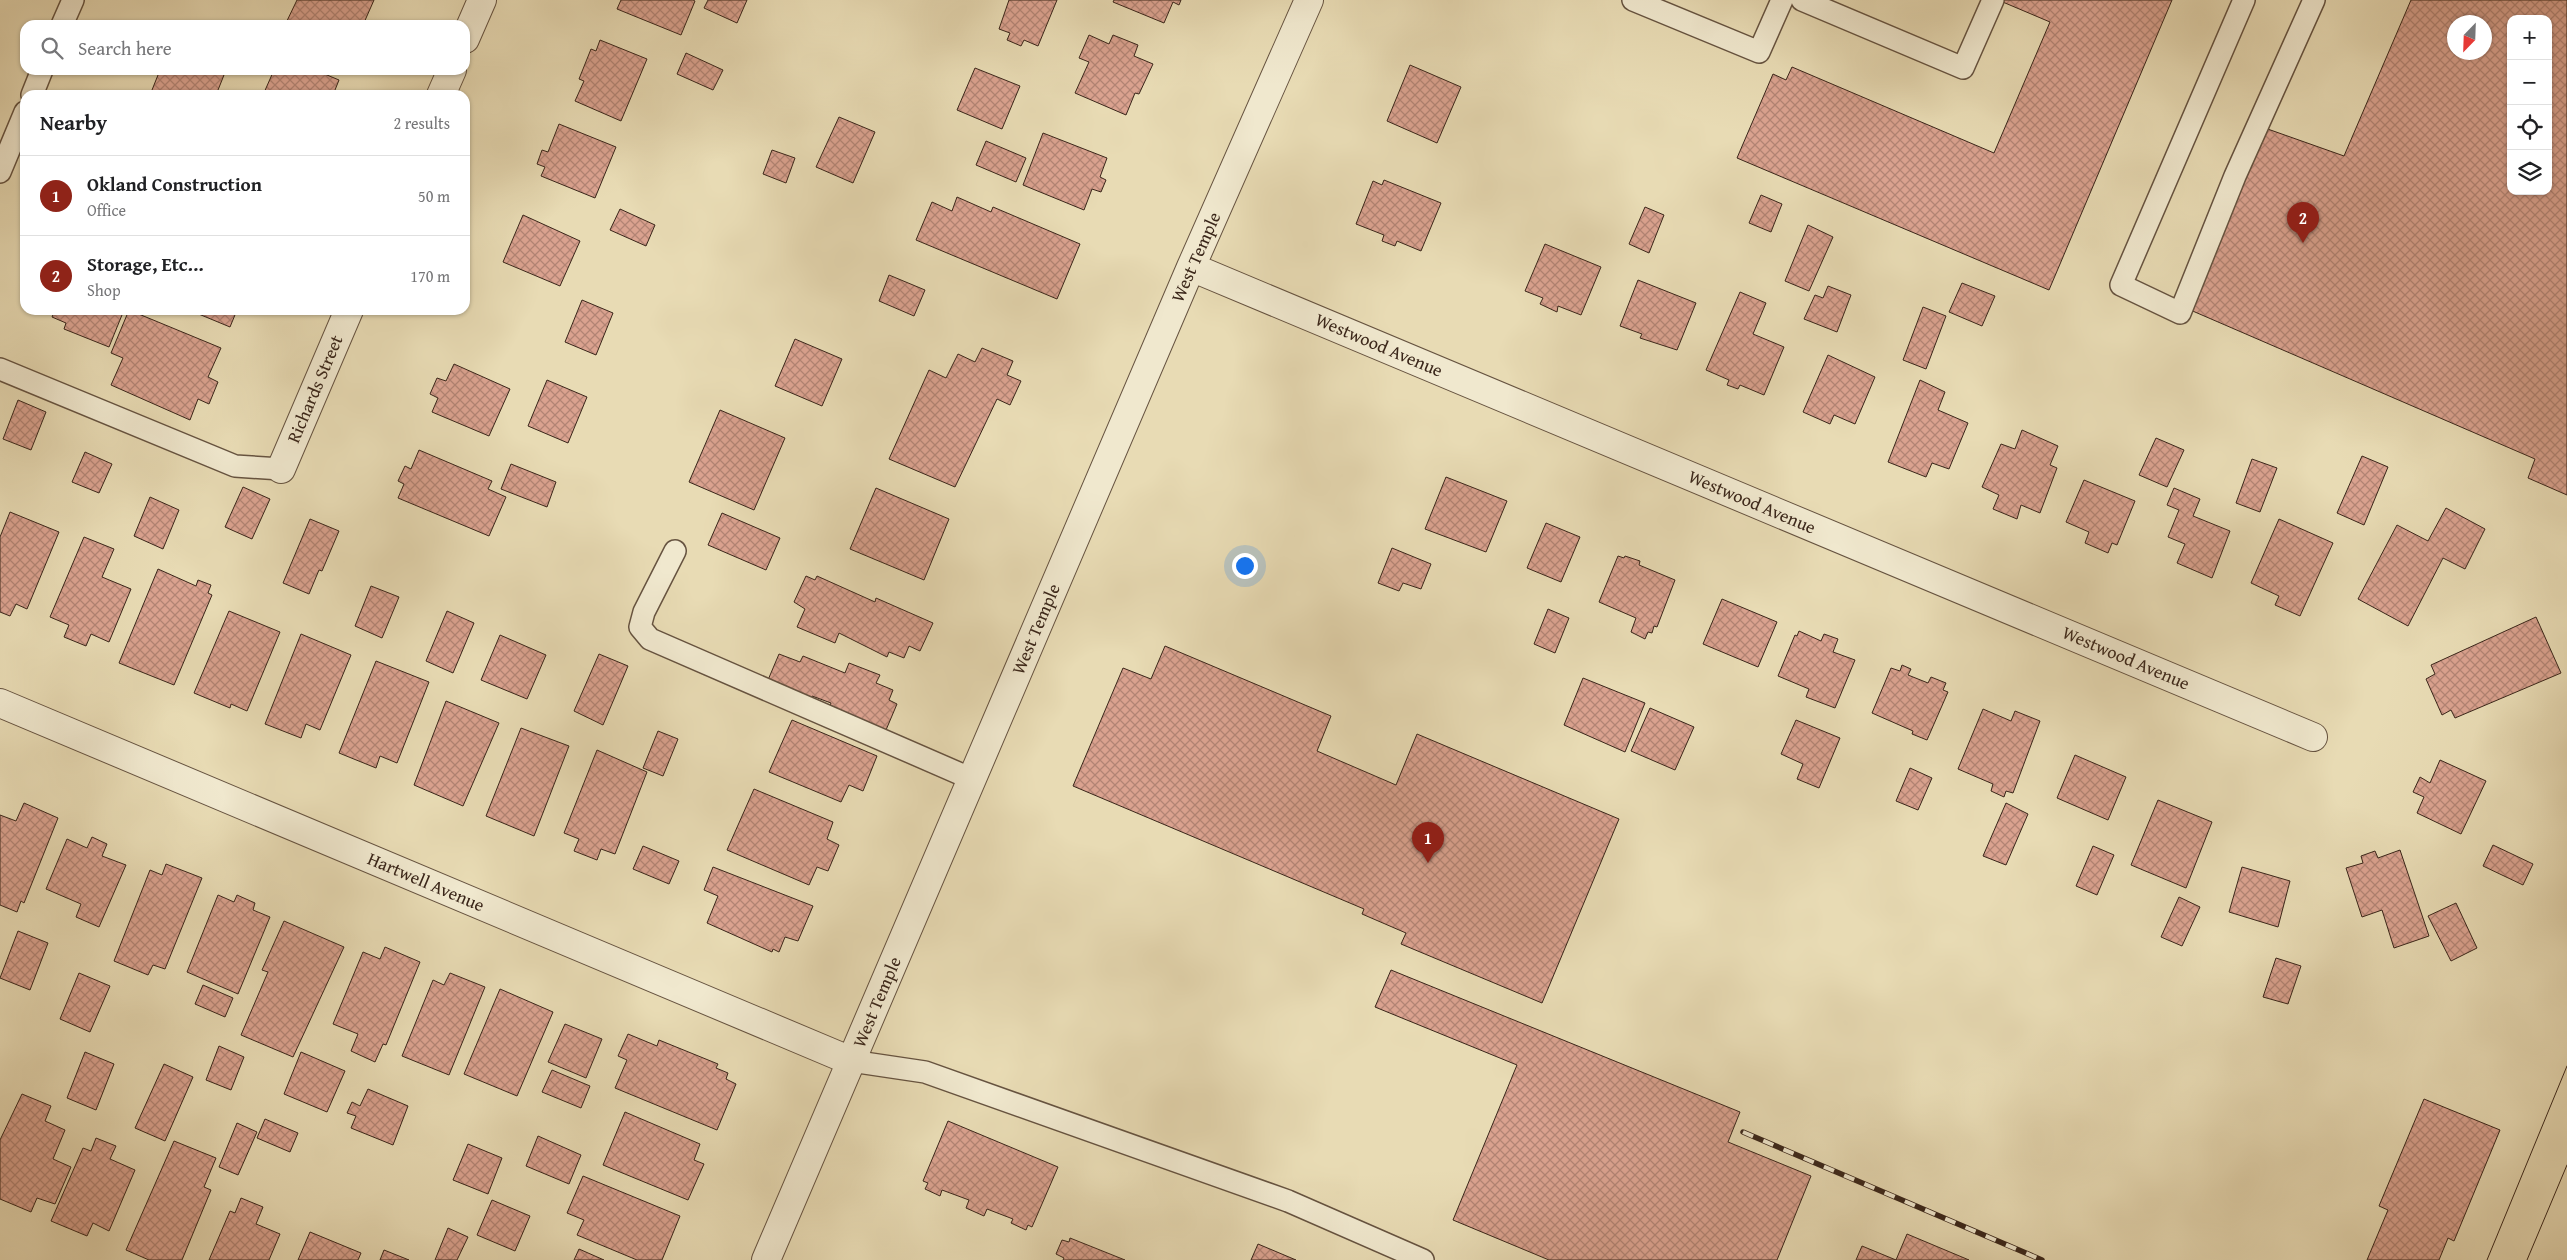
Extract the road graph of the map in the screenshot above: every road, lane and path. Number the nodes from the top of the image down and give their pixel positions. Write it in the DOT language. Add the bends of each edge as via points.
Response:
graph roads {
  1 [pos="73,0"];
  2 [pos="482,0"];
  3 [pos="1309,0"];
  4 [pos="1633,0"];
  5 [pos="1782,0"];
  6 [pos="1802,0"];
  7 [pos="1993,0"];
  8 [pos="2244,0"];
  9 [pos="2314,0"];
  10 [pos="64,20"];
  11 [pos="470,28"];
  12 [pos="40,75"];
  13 [pos="450,75"];
  14 [pos="34,90"];
  15 [pos="443,90"];
  16 [pos="20,124"];
  17 [pos="0,172"];
  18 [pos="1191,267"];
  19 [pos="347,315"];
  20 [pos="0,369"];
  21 [pos="281,469"];
  22 [pos="675,551"];
  23 [pos="0,703"];
  24 [pos="2313,737"];
  25 [pos="972,778"];
  26 [pos="852,1061"];
  27 [pos="766,1260"];
  28 [pos="1423,1260"];
  1 -- 10 [label="lane"];
  2 -- 11 [label="street"];
  3 -- 18 [label="street, West Temple"];
  4 -- 5 [label="lane" via="1759,52"];
  6 -- 7 [label="lane" via="1963,68"];
  8 -- 9 [label="lane" via="2122,285 2180,313 2235,176"];
  12 -- 14 [label="lane"];
  13 -- 15 [label="street"];
  16 -- 17 [label="lane"];
  18 -- 24 [label="street, Westwood Avenue"];
  18 -- 25 [label="street, West Temple"];
  19 -- 21 [label="street, Richards Street"];
  20 -- 21 [label="lane" via="235,466"];
  22 -- 25 [label="lane" via="644,612 640,627 650,639"];
  23 -- 26 [label="street, Hartwell Avenue"];
  25 -- 26 [label="street, West Temple"];
  26 -- 27 [label="street, West Temple"];
  26 -- 28 [label="lane" via="925,1072 1288,1201"];
}
